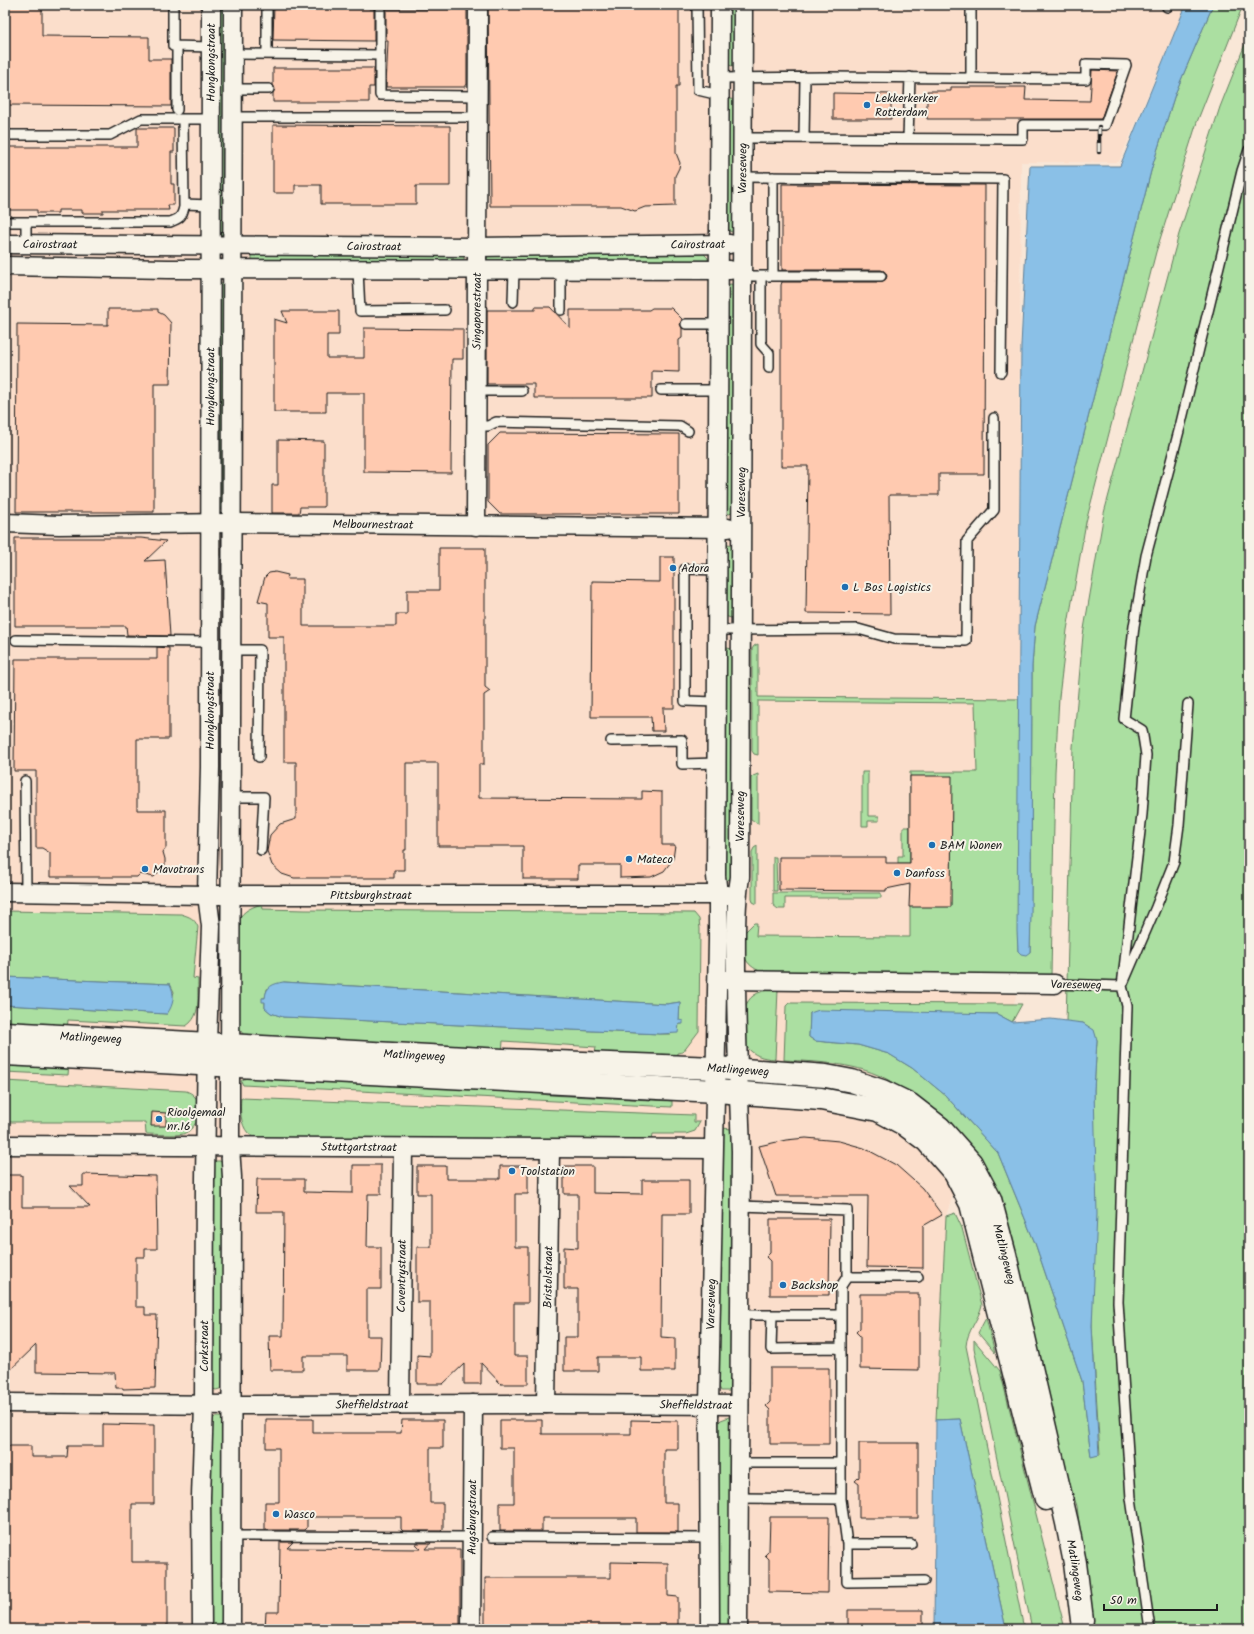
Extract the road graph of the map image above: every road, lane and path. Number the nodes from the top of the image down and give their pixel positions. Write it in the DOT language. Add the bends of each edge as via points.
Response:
graph roads {
  1 [pos="173,5"];
  2 [pos="211,5"];
  3 [pos="234,5"];
  4 [pos="268,5"];
  5 [pos="380,5"];
  6 [pos="478,5"];
  7 [pos="697,5"];
  8 [pos="720,5"];
  9 [pos="743,5"];
  10 [pos="971,5"];
  11 [pos="177,46"];
  12 [pos="211,46"];
  13 [pos="233,54"];
  14 [pos="267,54"];
  15 [pos="380,55"];
  16 [pos="805,77"];
  17 [pos="910,77"];
  18 [pos="743,78"];
  19 [pos="971,78"];
  20 [pos="719,87"];
  21 [pos="233,89"];
  22 [pos="269,89"];
  23 [pos="477,96"];
  24 [pos="177,110"];
  25 [pos="233,117"];
  26 [pos="477,117"];
  27 [pos="184,119"];
  28 [pos="211,119"];
  29 [pos="5,135"];
  30 [pos="743,138"];
  31 [pos="804,138"];
  32 [pos="908,138"];
  33 [pos="1249,150"];
  34 [pos="742,177"];
  35 [pos="773,177"];
  36 [pos="184,204"];
  37 [pos="210,205"];
  38 [pos="5,222"];
  39 [pos="26,222"];
  40 [pos="5,244"];
  41 [pos="719,244"];
  42 [pos="742,244"];
  43 [pos="26,245"];
  44 [pos="210,246"];
  45 [pos="233,246"];
  46 [pos="477,247"];
  47 [pos="5,266"];
  48 [pos="211,269"];
  49 [pos="232,269"];
  50 [pos="358,270"];
  51 [pos="477,270"];
  52 [pos="514,270"];
  53 [pos="561,270"];
  54 [pos="719,270"];
  55 [pos="741,273"];
  56 [pos="761,276"];
  57 [pos="773,276"];
  58 [pos="881,276"];
  59 [pos="513,302"];
  60 [pos="445,310"];
  61 [pos="561,310"];
  62 [pos="686,324"];
  63 [pos="718,324"];
  64 [pos="769,368"];
  65 [pos="1001,372"];
  66 [pos="661,390"];
  67 [pos="718,390"];
  68 [pos="477,391"];
  69 [pos="522,391"];
  70 [pos="994,418"];
  71 [pos="477,426"];
  72 [pos="688,431"];
  73 [pos="5,523"];
  74 [pos="209,523"];
  75 [pos="232,523"];
  76 [pos="476,526"];
  77 [pos="717,528"];
  78 [pos="740,528"];
  79 [pos="717,570"];
  80 [pos="717,630"];
  81 [pos="740,630"];
  82 [pos="16,640"];
  83 [pos="210,642"];
  84 [pos="231,650"];
  85 [pos="716,702"];
  86 [pos="1188,704"];
  87 [pos="611,741"];
  88 [pos="259,757"];
  89 [pos="716,763"];
  90 [pos="210,767"];
  91 [pos="231,768"];
  92 [pos="25,781"];
  93 [pos="231,797"];
  94 [pos="261,850"];
  95 [pos="5,892"];
  96 [pos="26,892"];
  97 [pos="207,894"];
  98 [pos="230,894"];
  99 [pos="718,895"];
  100 [pos="737,895"];
  101 [pos="717,980"];
  102 [pos="736,980"];
  103 [pos="1055,984"];
  104 [pos="1122,986"];
  105 [pos="5,1033"];
  106 [pos="5,1054"];
  107 [pos="207,1054"];
  108 [pos="230,1055"];
  109 [pos="716,1068"];
  110 [pos="737,1070"];
  111 [pos="716,1091"];
  112 [pos="739,1093"];
  113 [pos="5,1146"];
  114 [pos="206,1146"];
  115 [pos="230,1147"];
  116 [pos="403,1148"];
  117 [pos="713,1149"];
  118 [pos="550,1150"];
  119 [pos="740,1206"];
  120 [pos="847,1277"];
  121 [pos="918,1277"];
  122 [pos="739,1315"];
  123 [pos="772,1315"];
  124 [pos="841,1315"];
  125 [pos="841,1348"];
  126 [pos="5,1403"];
  127 [pos="204,1404"];
  128 [pos="400,1404"];
  129 [pos="473,1404"];
  130 [pos="546,1404"];
  131 [pos="231,1405"];
  132 [pos="738,1405"];
  133 [pos="709,1406"];
  134 [pos="738,1463"];
  135 [pos="841,1464"];
  136 [pos="738,1498"];
  137 [pos="841,1499"];
  138 [pos="231,1536"];
  139 [pos="492,1536"];
  140 [pos="472,1537"];
  141 [pos="710,1538"];
  142 [pos="847,1544"];
  143 [pos="910,1544"];
  144 [pos="924,1581"];
  145 [pos="1083,1624"];
  146 [pos="202,1629"];
  147 [pos="231,1629"];
  148 [pos="471,1629"];
  149 [pos="710,1629"];
  150 [pos="738,1629"];
  151 [pos="1150,1629"];
  1 -- 11 [label="lane" via="172,46"];
  2 -- 12 [label="street, Hongkongstraat"];
  3 -- 13 [label="street, Hongkongstraat"];
  4 -- 14 [label="lane"];
  5 -- 15 [label="lane"];
  6 -- 23 [label="street, Singaporestraat"];
  7 -- 20 [label="lane" via="698,90"];
  8 -- 20 [label="street, Vareseweg"];
  9 -- 18 [label="street, Vareseweg"];
  10 -- 19 [label="lane"];
  11 -- 12 [label="lane"];
  11 -- 24 [label="lane"];
  12 -- 28 [label="street, Hongkongstraat"];
  13 -- 14 [label="lane, Hongkongstraat"];
  13 -- 21 [label="street, Hongkongstraat"];
  14 -- 15 [label="lane, Hongkongstraat"];
  15 -- 23 [label="lane" via="380,95"];
  16 -- 17 [label="lane"];
  16 -- 18 [label="lane"];
  16 -- 31 [label="lane"];
  17 -- 19 [label="lane"];
  17 -- 32 [label="lane"];
  18 -- 20 [label="lane"];
  18 -- 30 [label="street, Vareseweg"];
  19 -- 32 [label="lane" via="1086,79 1086,64 1126,65 1105,125 1023,125 1023,139"];
  20 -- 41 [label="street, Vareseweg"];
  21 -- 22 [label="lane"];
  21 -- 25 [label="street, Hongkongstraat"];
  23 -- 26 [label="street, Singaporestraat"];
  25 -- 26 [label="lane"];
  25 -- 45 [label="street, Hongkongstraat"];
  26 -- 46 [label="street, Singaporestraat"];
  27 -- 28 [label="lane"];
  27 -- 29 [label="lane" via="141,120 110,135"];
  27 -- 36 [label="lane"];
  28 -- 37 [label="street, Hongkongstraat"];
  30 -- 31 [label="lane"];
  30 -- 34 [label="street, Vareseweg"];
  31 -- 32 [label="lane"];
  33 -- 104 [label="lane" via="1146,556 1134,626 1124,719 1142,730 1146,755 1142,814"];
  34 -- 35 [label="lane"];
  34 -- 42 [label="street, Vareseweg"];
  35 -- 57 [label="lane"];
  35 -- 65 [label="lane" via="1003,179"];
  36 -- 37 [label="lane"];
  36 -- 39 [label="lane" via="182,215 170,222"];
  37 -- 44 [label="street, Hongkongstraat"];
  38 -- 39 [label="lane"];
  39 -- 43 [label="lane"];
  40 -- 43 [label="street, Cairostraat"];
  41 -- 42 [label="street, Cairostraat"];
  41 -- 46 [label="street, Cairostraat"];
  41 -- 54 [label="street, Vareseweg"];
  42 -- 55 [label="street, Vareseweg"];
  43 -- 44 [label="street, Cairostraat"];
  44 -- 45 [label="street, Cairostraat"];
  44 -- 48 [label="street, Hongkongstraat"];
  45 -- 46 [label="street, Cairostraat"];
  45 -- 49 [label="street, Hongkongstraat"];
  46 -- 51 [label="street, Singaporestraat"];
  47 -- 48 [label="street, Cairostraat"];
  48 -- 49 [label="street, Cairostraat"];
  48 -- 74 [label="street, Hongkongstraat"];
  49 -- 50 [label="street, Cairostraat"];
  49 -- 75 [label="street, Hongkongstraat"];
  50 -- 51 [label="street, Cairostraat"];
  50 -- 60 [label="lane" via="360,311"];
  51 -- 52 [label="street, Cairostraat"];
  51 -- 68 [label="street, Singaporestraat"];
  52 -- 53 [label="street, Cairostraat"];
  52 -- 59 [label="lane"];
  53 -- 54 [label="street, Cairostraat"];
  53 -- 61 [label="lane"];
  54 -- 55 [label="street, Cairostraat"];
  54 -- 63 [label="street, Vareseweg"];
  55 -- 56 [label="lane"];
  55 -- 78 [label="street, Vareseweg"];
  56 -- 57 [label="lane"];
  56 -- 64 [label="lane" via="761,344 769,353"];
  57 -- 58 [label="lane"];
  62 -- 63 [label="lane"];
  63 -- 67 [label="street, Vareseweg"];
  66 -- 67 [label="lane"];
  67 -- 77 [label="street, Vareseweg"];
  68 -- 69 [label="lane"];
  68 -- 71 [label="street, Singaporestraat"];
  70 -- 81 [label="lane" via="994,510 967,541 966,641 894,639 858,629"];
  71 -- 72 [label="lane" via="488,426 496,422 680,426"];
  71 -- 76 [label="street, Singaporestraat"];
  73 -- 74 [label="street, Melbournestraat"];
  74 -- 75 [label="street, Melbournestraat"];
  74 -- 83 [label="street, Hongkongstraat"];
  75 -- 76 [label="street, Melbournestraat"];
  75 -- 84 [label="street, Hongkongstraat"];
  76 -- 77 [label="street, Melbournestraat"];
  77 -- 78 [label="street, Melbournestraat"];
  77 -- 79 [label="street, Vareseweg"];
  78 -- 81 [label="street, Vareseweg"];
  79 -- 80 [label="street, Vareseweg"];
  79 -- 85 [label="lane" via="685,570 685,701"];
  80 -- 81 [label="lane"];
  80 -- 85 [label="street, Vareseweg"];
  81 -- 100 [label="street, Vareseweg" via="740,877"];
  82 -- 83 [label="lane"];
  83 -- 90 [label="street, Hongkongstraat"];
  84 -- 88 [label="lane" via="260,650"];
  84 -- 91 [label="street, Hongkongstraat"];
  85 -- 89 [label="street, Vareseweg"];
  86 -- 104 [label="lane" via="1174,862"];
  87 -- 89 [label="lane" via="682,740 682,764"];
  89 -- 99 [label="street, Vareseweg"];
  90 -- 91 [label="street, Hongkongstraat"];
  90 -- 97 [label="street, Hongkongstraat"];
  91 -- 93 [label="street, Hongkongstraat"];
  92 -- 96 [label="lane"];
  93 -- 94 [label="lane" via="264,797"];
  93 -- 98 [label="street, Hongkongstraat"];
  95 -- 96 [label="street, Pittsburghstraat"];
  96 -- 97 [label="street, Pittsburghstraat"];
  97 -- 98 [label="street, Pittsburghstraat"];
  97 -- 107 [label="street, Hongkongstraat" via="211,926"];
  98 -- 99 [label="street, Pittsburghstraat"];
  98 -- 108 [label="street, Hongkongstraat"];
  99 -- 100 [label="street, Pittsburghstraat"];
  99 -- 101 [label="street, Vareseweg"];
  100 -- 102 [label="street, Vareseweg"];
  101 -- 102 [label="street, Vareseweg"];
  101 -- 109 [label="street, Vareseweg"];
  102 -- 103 [label="street, Vareseweg"];
  102 -- 110 [label="street, Vareseweg"];
  103 -- 104 [label="lane, Vareseweg"];
  104 -- 151 [label="lane" via="1127,1006 1118,1302 1131,1498"];
  105 -- 107 [label="main road, Matlingeweg"];
  106 -- 107 [label="main road, Matlingeweg"];
  107 -- 108 [label="main road, Matlingeweg"];
  107 -- 114 [label="street, Corkstraat"];
  108 -- 109 [label="main road, Matlingeweg" via="503,1060"];
  108 -- 111 [label="main road, Matlingeweg"];
  108 -- 115 [label="street"];
  109 -- 110 [label="main road, Matlingeweg"];
  109 -- 111 [label="street, Vareseweg"];
  110 -- 112 [label="street, Vareseweg"];
  110 -- 145 [label="main road, Matlingeweg" via="826,1076 882,1091 909,1104 940,1128 972,1163 990,1199 1005,1255 1067,1523"];
  111 -- 112 [label="main road, Matlingeweg"];
  111 -- 117 [label="street, Vareseweg"];
  112 -- 119 [label="street, Vareseweg"];
  112 -- 145 [label="main road, Matlingeweg" via="822,1099 878,1110 904,1124 927,1142 955,1173 971,1204 1063,1565"];
  113 -- 114 [label="street, Stuttgartstraat"];
  114 -- 115 [label="street, Stuttgartstraat"];
  114 -- 127 [label="street, Corkstraat"];
  115 -- 116 [label="street, Stuttgartstraat"];
  115 -- 131 [label="street"];
  116 -- 118 [label="street, Stuttgartstraat"];
  116 -- 128 [label="street, Coventrystraat"];
  117 -- 118 [label="street, Stuttgartstraat"];
  117 -- 133 [label="street, Vareseweg"];
  118 -- 130 [label="street, Bristolstraat"];
  119 -- 120 [label="lane" via="847,1210"];
  119 -- 122 [label="street, Vareseweg"];
  120 -- 121 [label="lane"];
  120 -- 124 [label="lane" via="841,1286"];
  122 -- 123 [label="lane"];
  122 -- 132 [label="street, Vareseweg"];
  123 -- 124 [label="lane"];
  123 -- 125 [label="lane" via="771,1349"];
  124 -- 125 [label="lane"];
  125 -- 135 [label="lane"];
  126 -- 127 [label="street, Sheffieldstraat"];
  127 -- 131 [label="street, Sheffieldstraat"];
  127 -- 146 [label="street, Corkstraat" via="201,1497"];
  128 -- 129 [label="street, Sheffieldstraat"];
  128 -- 131 [label="street, Sheffieldstraat"];
  129 -- 130 [label="street, Sheffieldstraat"];
  129 -- 140 [label="street, Augsburgstraat"];
  130 -- 133 [label="street, Sheffieldstraat"];
  131 -- 138 [label="street"];
  132 -- 133 [label="street, Sheffieldstraat"];
  132 -- 134 [label="street, Vareseweg"];
  133 -- 141 [label="street, Vareseweg"];
  134 -- 135 [label="lane"];
  134 -- 136 [label="street, Vareseweg"];
  135 -- 137 [label="lane"];
  136 -- 137 [label="lane"];
  136 -- 150 [label="street, Vareseweg"];
  137 -- 142 [label="lane"];
  138 -- 140 [label="lane"];
  138 -- 147 [label="street"];
  139 -- 141 [label="lane"];
  140 -- 148 [label="street, Augsburgstraat"];
  141 -- 149 [label="street, Vareseweg"];
  142 -- 143 [label="lane"];
  142 -- 144 [label="lane" via="847,1582"];
}
